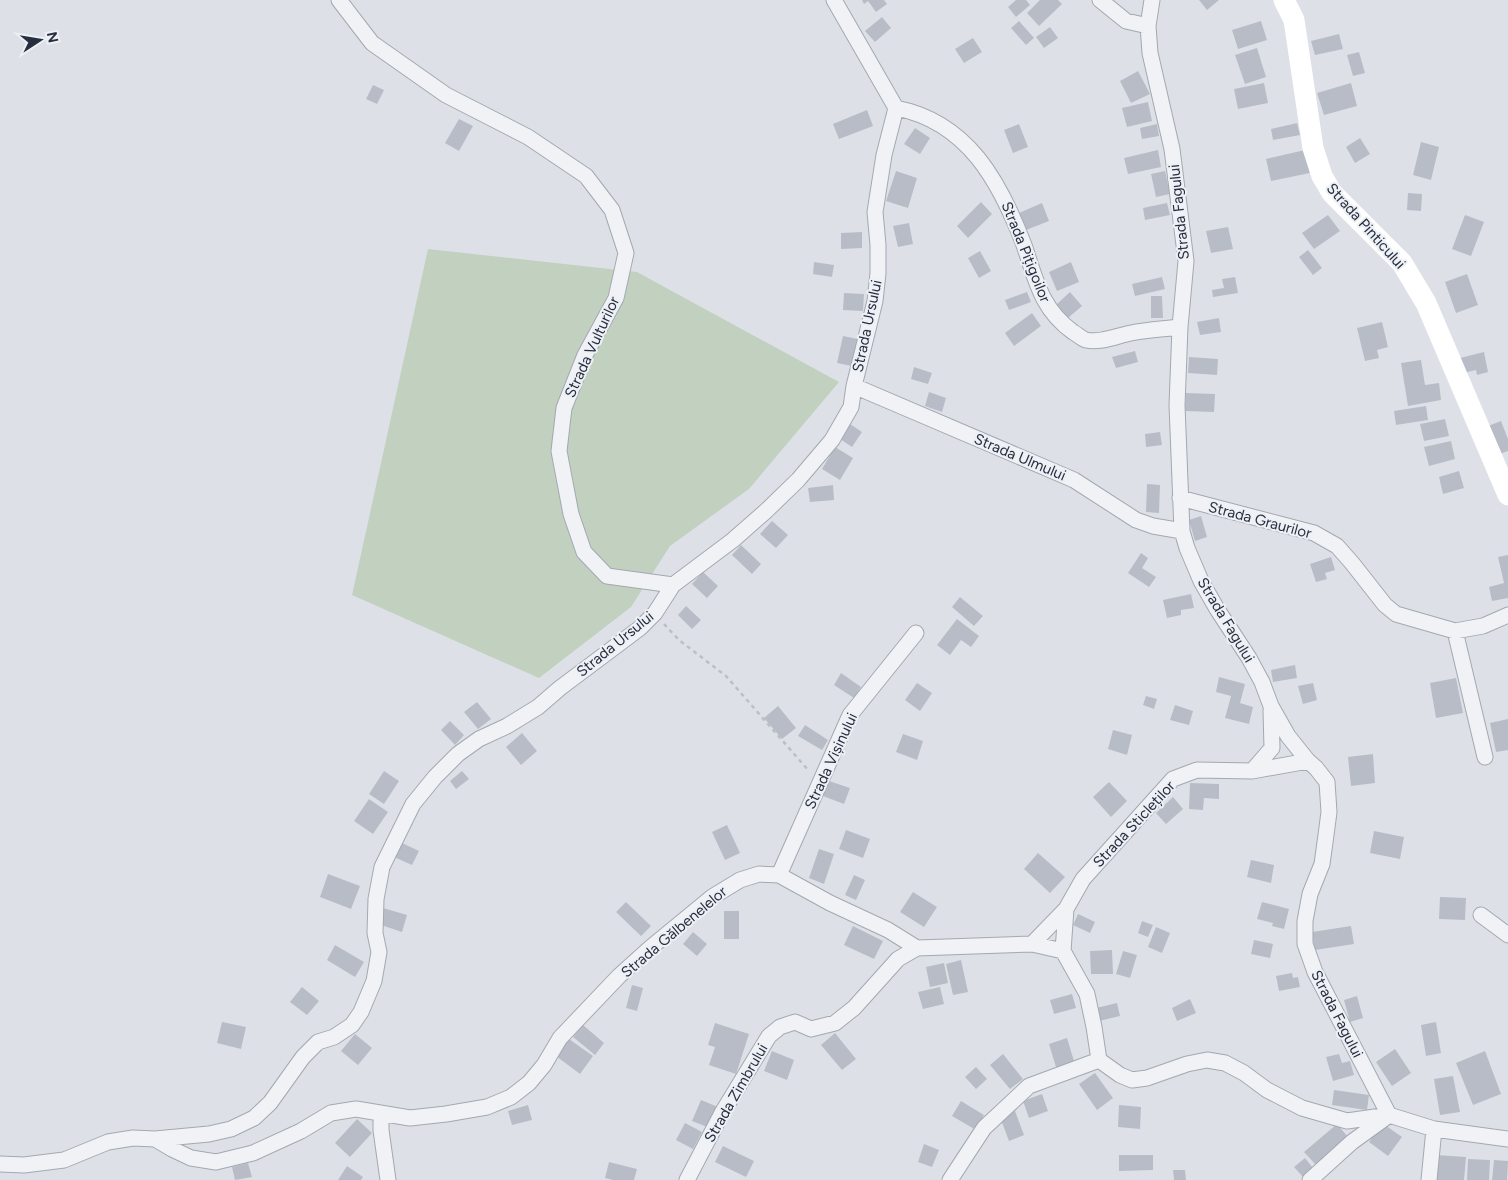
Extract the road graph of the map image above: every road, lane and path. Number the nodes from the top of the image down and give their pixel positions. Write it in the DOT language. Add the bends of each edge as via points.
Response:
graph roads {
  1 [pos="339,0"];
  2 [pos="834,0"];
  3 [pos="1100,0"];
  4 [pos="1152,0"];
  5 [pos="1284,0"];
  6 [pos="1148,26"];
  7 [pos="896,108"];
  8 [pos="1180,327"];
  9 [pos="854,386"];
  10 [pos="1508,495"];
  11 [pos="1180,498"];
  12 [pos="1182,530"];
  13 [pos="673,585"];
  14 [pos="655,614"];
  15 [pos="1508,615"];
  16 [pos="1455,631"];
  17 [pos="916,633"];
  18 [pos="1271,706"];
  19 [pos="1485,757"];
  20 [pos="1308,761"];
  21 [pos="1252,771"];
  22 [pos="820,783"];
  23 [pos="780,874"];
  24 [pos="1066,909"];
  25 [pos="1481,915"];
  26 [pos="1508,934"];
  27 [pos="1032,944"];
  28 [pos="917,948"];
  29 [pos="1063,951"];
  30 [pos="1099,1060"];
  31 [pos="381,1113"];
  32 [pos="1389,1115"];
  33 [pos="1434,1129"];
  34 [pos="155,1139"];
  35 [pos="1508,1139"];
  36 [pos="0,1164"];
  37 [pos="388,1180"];
  38 [pos="687,1180"];
  39 [pos="950,1180"];
  40 [pos="1310,1180"];
  41 [pos="1428,1180"];
  1 -- 13 [label="street, Strada Vulturilor" via="372,43 446,95 528,137 586,176 612,210 626,253 616,298 585,355 564,408 559,451 571,514 584,552 607,576"];
  2 -- 7 [label="street"];
  3 -- 6 [label="street" via="1126,21"];
  4 -- 6 [label="street, Strada Fagului"];
  5 -- 10 [label="main road, Strada Pinticului" via="1294,20 1313,148 1322,176 1332,193 1402,263 1416,285"];
  6 -- 8 [label="street, Strada Fagului" via="1150,53 1172,149 1186,261"];
  7 -- 8 [label="street, Strada Pițigoilor" via="927,117 959,138 981,160 1006,201 1036,282 1060,323 1085,340"];
  7 -- 9 [label="street, Strada Ursului" via="875,212 878,264 875,301"];
  8 -- 11 [label="street, Strada Fagului" via="1177,405"];
  9 -- 12 [label="street, Strada Ulmului" via="1074,480 1136,520"];
  9 -- 13 [label="street, Strada Ursului" via="851,407 832,440 798,480 733,540"];
  11 -- 12 [label="street, Strada Fagului"];
  11 -- 16 [label="street, Strada Graurilor" via="1314,533 1337,546 1396,614"];
  12 -- 18 [label="street, Strada Fagului" via="1201,581 1249,658"];
  13 -- 14 [label="street, Strada Ursului"];
  14 -- 22 [label="path" via="679,640 726,676"];
  14 -- 34 [label="street, Strada Ursului" via="538,707 458,754 413,804 382,867 375,909 379,952 374,981 352,1025 334,1037 318,1042 303,1057 270,1103 254,1118 231,1129"];
  15 -- 16 [label="street, Strada Graurilor" via="1483,626"];
  16 -- 19 [label="street"];
  17 -- 22 [label="street, Strada Vișinului" via="850,715"];
  18 -- 20 [label="street, Strada Fagului" via="1288,736"];
  18 -- 21 [label="street" via="1272,748"];
  20 -- 21 [label="street, Strada Sticleților"];
  20 -- 32 [label="street, Strada Fagului" via="1327,782 1329,812 1322,864 1308,903 1305,944 1315,972"];
  21 -- 24 [label="street, Strada Sticleților" via="1198,770 1173,779 1083,879"];
  22 -- 23 [label="street, Strada Vișinului"];
  23 -- 28 [label="street"];
  23 -- 31 [label="street, Strada Gălbenelelor" via="759,874 740,880 712,896 619,976 560,1038 529,1084 512,1097 487,1107 446,1114 410,1118"];
  24 -- 27 [label="street, Strada Sticleților"];
  24 -- 29 [label="street, Strada Sticleților"];
  25 -- 26 [label="street"];
  27 -- 28 [label="street"];
  27 -- 29 [label="street"];
  28 -- 38 [label="street, Strada Zimbrului" via="898,959 854,1008 835,1023 811,1029 795,1022 769,1036 722,1112"];
  29 -- 30 [label="street" via="1087,994"];
  30 -- 32 [label="street" via="1132,1080 1207,1060 1226,1063 1302,1108 1347,1121"];
  30 -- 39 [label="street" via="1030,1086 984,1128"];
  31 -- 34 [label="street, Strada Gălbenelelor" via="356,1109 331,1113 253,1153 216,1162 191,1158"];
  31 -- 37 [label="street"];
  32 -- 33 [label="street"];
  32 -- 40 [label="street" via="1352,1142"];
  33 -- 35 [label="street"];
  33 -- 41 [label="street"];
  34 -- 36 [label="street, Strada Gălbenelelor" via="108,1142 64,1160"];
}
